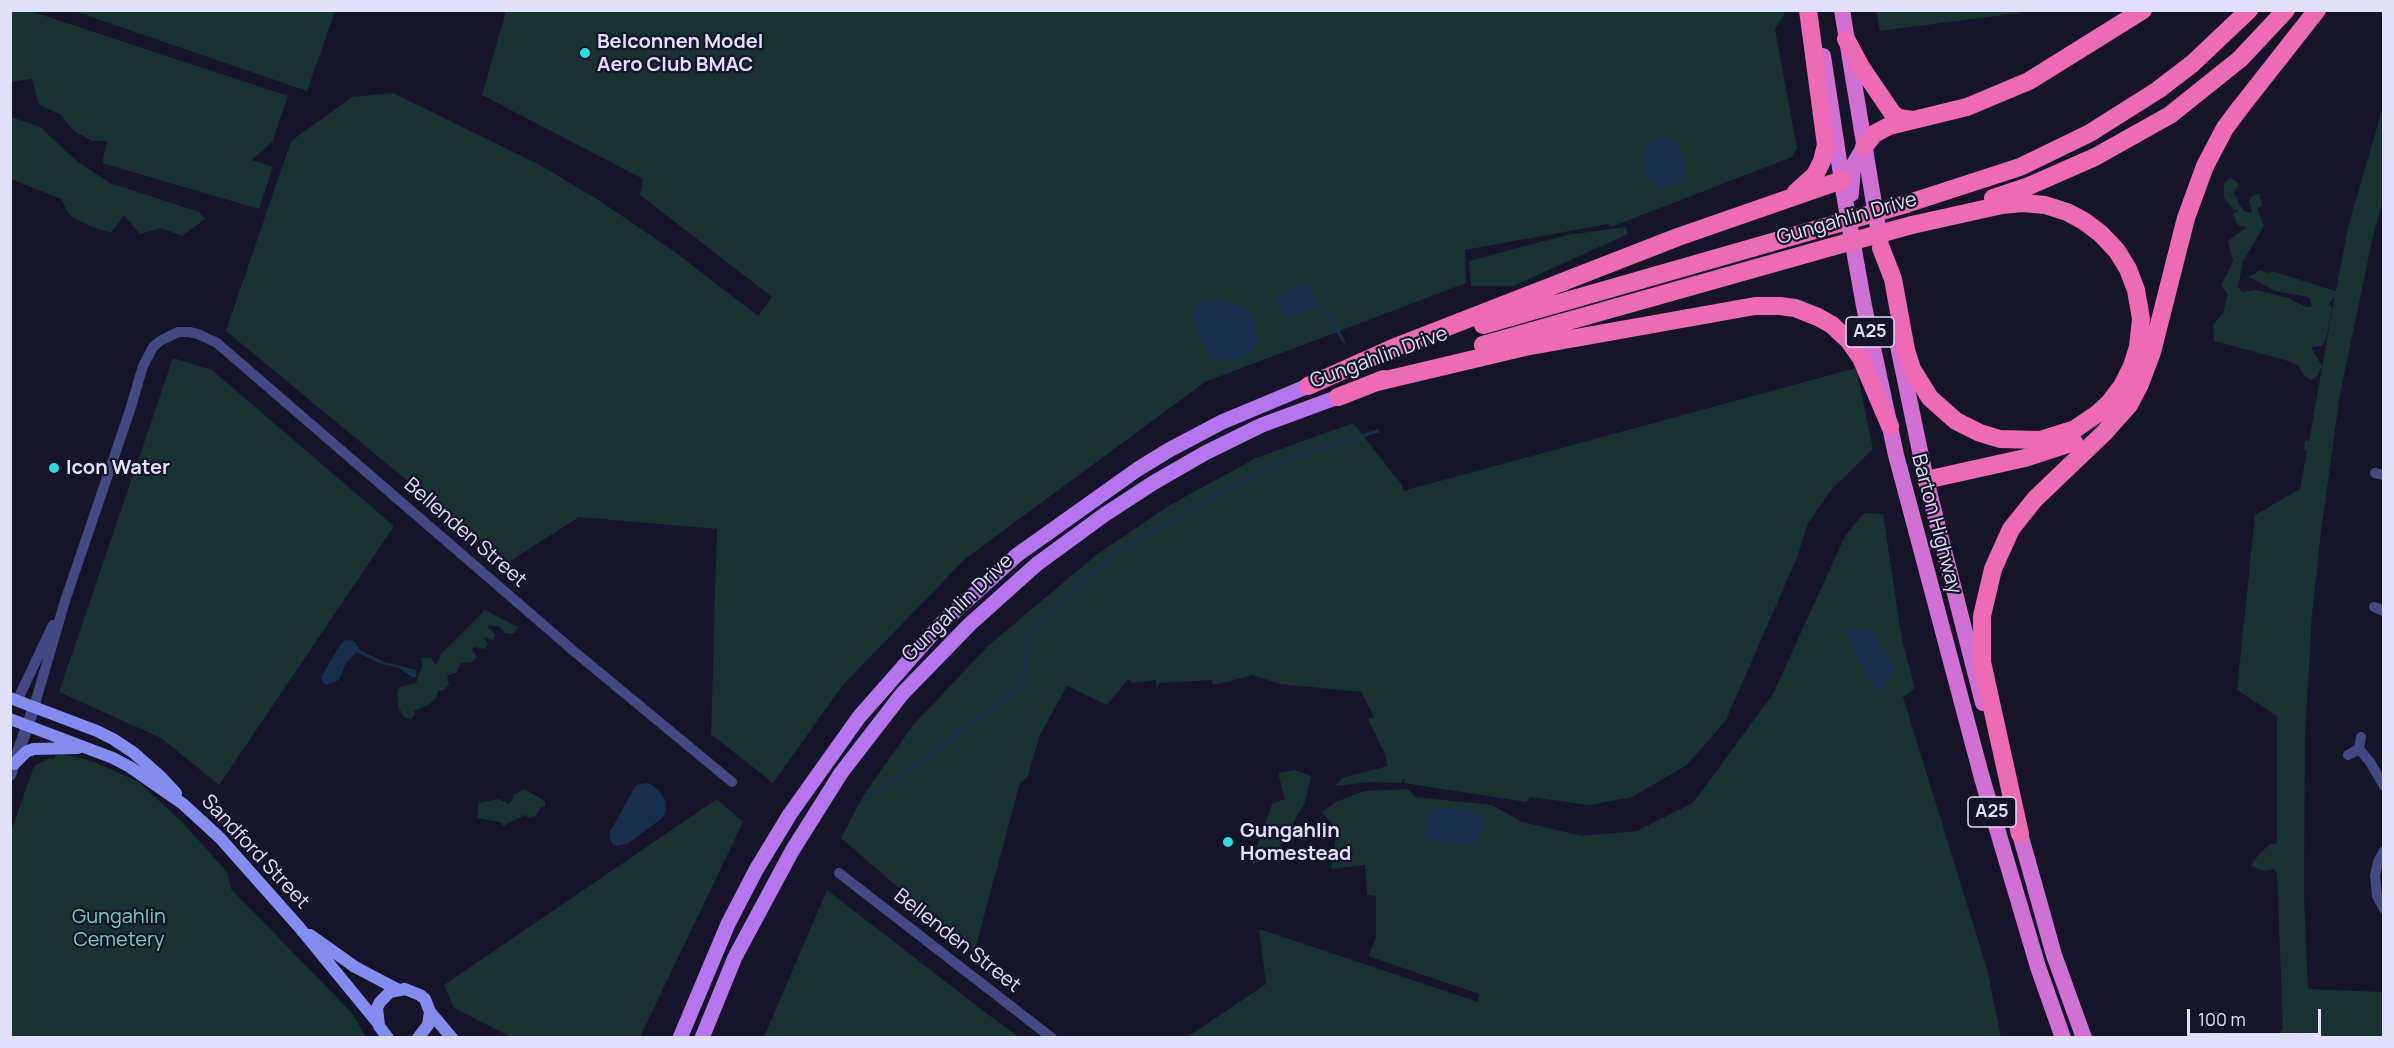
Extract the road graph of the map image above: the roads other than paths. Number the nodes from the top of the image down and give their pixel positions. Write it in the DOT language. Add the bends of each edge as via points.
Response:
graph roads {
  1 [pos="1808,10"];
  2 [pos="1815,10"];
  3 [pos="1842,10"];
  4 [pos="2143,10"];
  5 [pos="2249,10"];
  6 [pos="2286,10"];
  7 [pos="2317,10"];
  8 [pos="1846,39"];
  9 [pos="1920,119"];
  10 [pos="1864,147"];
  11 [pos="1847,180"];
  12 [pos="1872,197"];
  13 [pos="1780,199"];
  14 [pos="1912,225"];
  15 [pos="1881,248"];
  16 [pos="1373,383"];
  17 [pos="1308,386"];
  18 [pos="2138,387"];
  19 [pos="1338,397"];
  20 [pos="1890,426"];
  21 [pos="1898,461"];
  22 [pos="1926,480"];
  23 [pos="65,601"];
  24 [pos="14,700"];
  25 [pos="34,707"];
  26 [pos="11,719"];
  27 [pos="28,725"];
  28 [pos="2361,737"];
  29 [pos="2359,749"];
  30 [pos="96,751"];
  31 [pos="2348,755"];
  32 [pos="12,770"];
  33 [pos="732,782"];
  34 [pos="2384,786"];
  35 [pos="183,804"];
  36 [pos="2020,834"];
  37 [pos="2384,851"];
  38 [pos="839,873"];
  39 [pos="2384,909"];
  40 [pos="299,927"];
  41 [pos="397,989"];
  42 [pos="430,1012"];
  43 [pos="377,1022"];
  44 [pos="388,1038"];
  45 [pos="418,1038"];
  46 [pos="453,1038"];
  47 [pos="680,1038"];
  48 [pos="702,1038"];
  49 [pos="1052,1038"];
  50 [pos="2063,1038"];
  51 [pos="2084,1038"];
  1 -- 13 [label="highway" via="1825,152 1809,182"];
  2 -- 11 [label="highway, Barton Highway / A25"];
  3 -- 8 [label="highway, Barton Highway / A25"];
  4 -- 9 [label="highway" via="2029,81 1967,107"];
  5 -- 17 [label="highway, Gungahlin Drive, bridge" via="2192,64 2124,113 2020,166 1906,204 1497,321"];
  6 -- 14 [label="highway, Gungahlin Drive" via="2240,59 2170,115 2134,136 2029,186"];
  7 -- 18 [label="highway" via="2225,128 2205,166 2186,218 2152,352"];
  8 -- 9 [label="highway" via="1893,114 1902,119"];
  8 -- 10 [label="highway, Barton Highway / A25"];
  9 -- 10 [label="highway" via="1885,128"];
  10 -- 11 [label="highway"];
  10 -- 12 [label="highway, Barton Highway / A25"];
  11 -- 12 [label="highway" via="1862,184"];
  11 -- 13 [label="highway"];
  11 -- 20 [label="highway, Barton Highway / A25" via="1852,238"];
  12 -- 15 [label="highway, Barton Highway / A25"];
  13 -- 17 [label="highway" via="1393,348"];
  14 -- 15 [label="highway" via="2023,203 2067,212 2101,234 2128,269 2140,312 2132,366 2110,402 2075,429 2035,440 1990,437 1956,422 1930,398 1912,369 1893,279"];
  14 -- 16 [label="highway, Gungahlin Drive, bridge" via="1480,346"];
  15 -- 22 [label="highway, Barton Highway / A25"];
  16 -- 19 [label="highway, Gungahlin Drive"];
  16 -- 20 [label="highway" via="1525,347 1755,306 1780,306 1818,317 1849,341 1862,358"];
  17 -- 47 [label="main road, Gungahlin Drive" via="1222,422 1138,469 1017,555 941,624 859,717 790,814 728,924"];
  18 -- 22 [label="highway" via="2102,425 2074,442 2025,458"];
  18 -- 36 [label="highway" via="2117,419 2018,520 2002,549 1986,593 1981,637 1983,669"];
  19 -- 48 [label="main road, Gungahlin Drive" via="1262,425 1153,483 1037,564 970,624 902,694 841,773 792,851 735,957"];
  20 -- 21 [label="highway, Barton Highway / A25"];
  21 -- 22 [label="highway" via="1906,474"];
  21 -- 50 [label="highway, Barton Highway / A25" via="1982,778"];
  22 -- 36 [label="highway, Barton Highway / A25"];
  23 -- 24 [label="street"];
  23 -- 25 [label="street"];
  23 -- 33 [label="street, Bellenden Street" via="142,366 153,347 168,335 198,334 217,343 576,653"];
  24 -- 25 [label="main road, Sandford Street"];
  24 -- 26 [label="street"];
  25 -- 27 [label="street"];
  25 -- 35 [label="main road, Sandford Street" via="113,739 162,777"];
  26 -- 27 [label="main road, Sandford Street"];
  27 -- 30 [label="main road, Sandford Street"];
  27 -- 32 [label="street"];
  28 -- 29 [label="street"];
  29 -- 31 [label="street"];
  29 -- 34 [label="street"];
  30 -- 32 [label="main road" via="66,747 33,749"];
  30 -- 35 [label="main road, Sandford Street" via="130,767"];
  35 -- 40 [label="main road, Sandford Street" via="220,838"];
  36 -- 51 [label="highway, Barton Highway / A25" via="2054,955"];
  37 -- 39 [label="street" via="2375,883"];
  38 -- 49 [label="street, Bellenden Street"];
  40 -- 41 [label="main road, Sandford Street" via="355,967"];
  40 -- 43 [label="main road, Sandford Street"];
  41 -- 42 [label="main road, Sandford Street" via="420,994"];
  41 -- 43 [label="main road" via="380,1002"];
  42 -- 45 [label="main road" via="428,1025"];
  42 -- 46 [label="main road"];
  43 -- 44 [label="main road, Sandford Street"];
}
